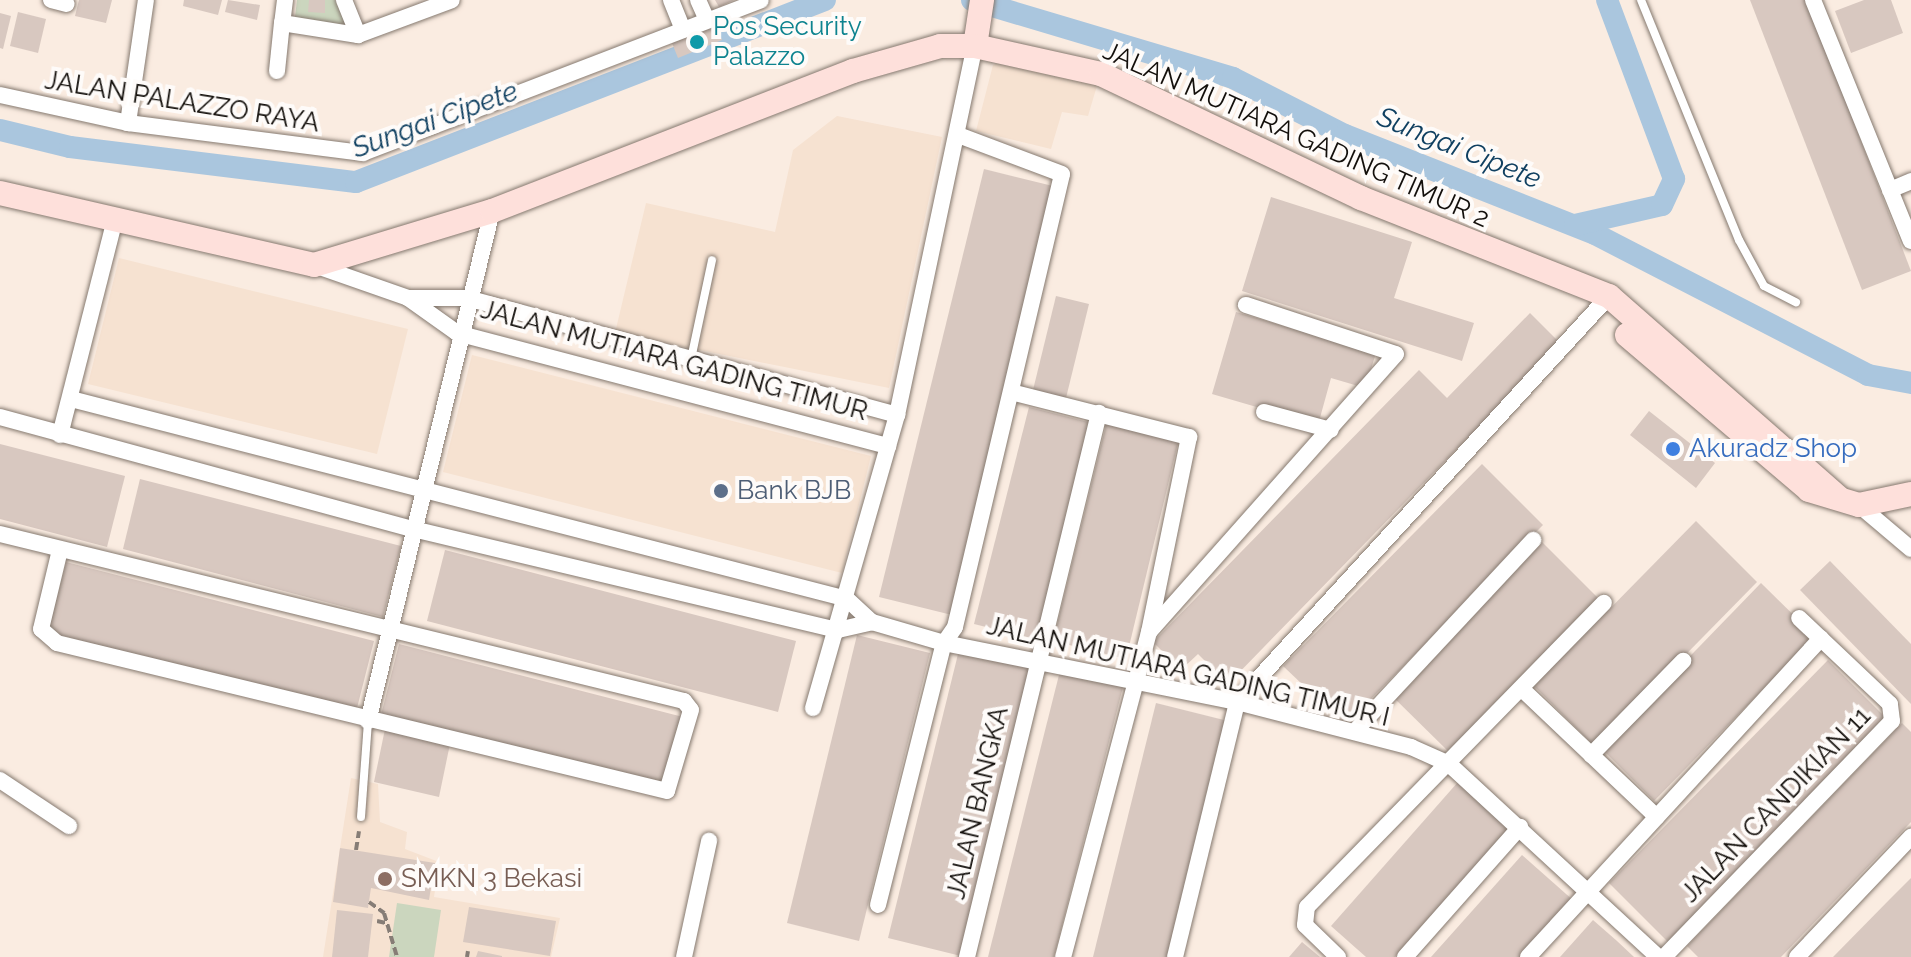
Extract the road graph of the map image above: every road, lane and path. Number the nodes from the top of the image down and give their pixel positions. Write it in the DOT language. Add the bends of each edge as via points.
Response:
graph roads {
  1 [pos="146,0"];
  2 [pos="285,0"];
  3 [pos="344,0"];
  4 [pos="452,0"];
  5 [pos="671,0"];
  6 [pos="698,0"];
  7 [pos="761,0"];
  8 [pos="982,0"];
  9 [pos="1641,0"];
  10 [pos="1813,0"];
  11 [pos="707,20"];
  12 [pos="282,23"];
  13 [pos="683,30"];
  14 [pos="358,35"];
  15 [pos="976,38"];
  16 [pos="277,71"];
  17 [pos="0,95"];
  18 [pos="128,123"];
  19 [pos="961,136"];
  20 [pos="1911,181"];
  21 [pos="1890,190"];
  22 [pos="0,193"];
  23 [pos="492,211"];
  24 [pos="115,220"];
  25 [pos="1911,241"];
  26 [pos="712,260"];
  27 [pos="314,265"];
  28 [pos="408,298"];
  29 [pos="467,298"];
  30 [pos="1599,298"];
  31 [pos="1796,302"];
  32 [pos="1246,305"];
  33 [pos="457,333"];
  34 [pos="691,359"];
  35 [pos="1011,392"];
  36 [pos="71,399"];
  37 [pos="1264,412"];
  38 [pos="1099,413"];
  39 [pos="897,415"];
  40 [pos="0,417"];
  41 [pos="1331,430"];
  42 [pos="60,435"];
  43 [pos="888,446"];
  44 [pos="422,491"];
  45 [pos="1911,494"];
  46 [pos="1849,501"];
  47 [pos="413,529"];
  48 [pos="0,534"];
  49 [pos="1533,540"];
  50 [pos="1911,549"];
  51 [pos="60,550"];
  52 [pos="847,599"];
  53 [pos="1604,603"];
  54 [pos="1799,618"];
  55 [pos="872,622"];
  56 [pos="389,628"];
  57 [pos="838,630"];
  58 [pos="1149,632"];
  59 [pos="1821,638"];
  60 [pos="944,643"];
  61 [pos="1037,661"];
  62 [pos="1683,661"];
  63 [pos="1132,684"];
  64 [pos="1524,691"];
  65 [pos="1237,702"];
  66 [pos="813,708"];
  67 [pos="368,721"];
  68 [pos="1356,730"];
  69 [pos="1591,755"];
  70 [pos="1449,764"];
  71 [pos="0,780"];
  72 [pos="361,817"];
  73 [pos="1657,817"];
  74 [pos="69,826"];
  75 [pos="1520,827"];
  76 [pos="1911,837"];
  77 [pos="709,841"];
  78 [pos="356,850"];
  79 [pos="1589,891"];
  80 [pos="369,902"];
  81 [pos="878,905"];
  82 [pos="377,921"];
  83 [pos="388,924"];
  84 [pos="1177,956"];
  85 [pos="397,957"];
  86 [pos="684,957"];
  87 [pos="967,957"];
  88 [pos="1063,957"];
  89 [pos="1338,957"];
  90 [pos="1405,957"];
  91 [pos="1528,957"];
  92 [pos="1661,957"];
  93 [pos="1797,957"];
  1 -- 18 [label="street"];
  2 -- 12 [label="street"];
  3 -- 14 [label="street"];
  4 -- 14 [label="street"];
  5 -- 13 [label="street"];
  6 -- 11 [label="street"];
  7 -- 11 [label="street, JALAN PALAZZO RAYA"];
  8 -- 15 [label="main road, JALAN MUTIARA GADING TIMUR"];
  9 -- 31 [label="lane" via="1739,240 1764,286"];
  10 -- 21 [label="street"];
  11 -- 13 [label="street, JALAN PALAZZO RAYA"];
  12 -- 14 [label="street"];
  12 -- 16 [label="street"];
  13 -- 18 [label="street, JALAN PALAZZO RAYA" via="363,153"];
  15 -- 19 [label="street, JALAN MUTIARA GADING TIMUR"];
  15 -- 23 [label="main road, JALAN MUTIARA GADING TIMUR" via="853,71"];
  15 -- 30 [label="main road, JALAN MUTIARA GADING TIMUR 2" via="1101,74 1361,198"];
  17 -- 18 [label="street, JALAN PALAZZO RAYA"];
  19 -- 35 [label="street" via="1062,174"];
  19 -- 39 [label="street, JALAN MUTIARA GADING TIMUR"];
  20 -- 21 [label="street"];
  21 -- 25 [label="street"];
  22 -- 24 [label="main road, JALAN MUTIARA GADING TIMUR"];
  23 -- 27 [label="main road, JALAN MUTIARA GADING TIMUR"];
  23 -- 29 [label="street"];
  24 -- 27 [label="main road, JALAN MUTIARA GADING TIMUR"];
  24 -- 36 [label="street"];
  26 -- 34 [label="lane"];
  27 -- 28 [label="street, JALAN MUTIARA GADING TIMUR"];
  28 -- 29 [label="street, JALAN MUTIARA GADING TIMUR"];
  28 -- 33 [label="street, JALAN MUTIARA GADING TIMUR"];
  29 -- 33 [label="street"];
  29 -- 34 [label="street, JALAN MUTIARA GADING TIMUR"];
  30 -- 46 [label="main road, JALAN MUTIARA GADING TIMUR 2"];
  30 -- 65 [label="street"];
  32 -- 41 [label="street" via="1393,349 1394,361"];
  33 -- 43 [label="street, JALAN MUTIARA GADING TIMUR"];
  33 -- 44 [label="street"];
  34 -- 39 [label="street, JALAN MUTIARA GADING TIMUR"];
  35 -- 38 [label="street"];
  35 -- 60 [label="street" via="955,627"];
  36 -- 42 [label="street"];
  36 -- 44 [label="street"];
  37 -- 41 [label="street"];
  38 -- 58 [label="street" via="1189,437"];
  38 -- 61 [label="street, JALAN BANGKA"];
  39 -- 43 [label="street, JALAN MUTIARA GADING TIMUR"];
  40 -- 42 [label="street"];
  41 -- 58 [label="street"];
  42 -- 47 [label="street"];
  43 -- 52 [label="street, JALAN MUTIARA GADING TIMUR"];
  44 -- 47 [label="street"];
  44 -- 52 [label="street"];
  45 -- 46 [label="main road"];
  46 -- 50 [label="street"];
  47 -- 56 [label="street"];
  47 -- 57 [label="street"];
  48 -- 51 [label="street"];
  49 -- 68 [label="street"];
  51 -- 56 [label="street"];
  51 -- 67 [label="street" via="44,638"];
  52 -- 55 [label="street, JALAN MUTIARA GADING TIMUR I"];
  52 -- 57 [label="street, JALAN MUTIARA GADING TIMUR"];
  53 -- 64 [label="street"];
  54 -- 59 [label="street, JALAN CANDIKIAN 11"];
  55 -- 57 [label="street, JALAN MUTIARA GADING TIMUR I"];
  55 -- 60 [label="street, JALAN MUTIARA GADING TIMUR I"];
  56 -- 67 [label="street"];
  56 -- 67 [label="street" via="684,701 691,710 667,791 659,793"];
  57 -- 66 [label="street, JALAN MUTIARA GADING TIMUR"];
  58 -- 63 [label="street"];
  59 -- 73 [label="street"];
  59 -- 92 [label="street, JALAN CANDIKIAN 11" via="1890,704 1892,721"];
  60 -- 61 [label="street, JALAN MUTIARA GADING TIMUR I"];
  60 -- 81 [label="street"];
  61 -- 63 [label="street, JALAN MUTIARA GADING TIMUR I"];
  61 -- 87 [label="street, JALAN BANGKA"];
  62 -- 69 [label="street"];
  63 -- 65 [label="street, JALAN MUTIARA GADING TIMUR I"];
  63 -- 88 [label="street"];
  64 -- 69 [label="street"];
  64 -- 70 [label="street"];
  65 -- 68 [label="street, JALAN MUTIARA GADING TIMUR I"];
  65 -- 84 [label="street"];
  67 -- 72 [label="lane"];
  68 -- 70 [label="street, JALAN MUTIARA GADING TIMUR I"];
  69 -- 73 [label="street"];
  70 -- 75 [label="street, JALAN MUTIARA GADING TIMUR I"];
  70 -- 89 [label="street" via="1307,907 1305,925"];
  71 -- 74 [label="street"];
  72 -- 78 [label="path"];
  73 -- 79 [label="street"];
  75 -- 79 [label="street, JALAN MUTIARA GADING TIMUR I"];
  75 -- 90 [label="street"];
  76 -- 93 [label="street"];
  77 -- 86 [label="street"];
  79 -- 91 [label="street"];
  79 -- 92 [label="street, JALAN MUTIARA GADING TIMUR I"];
  80 -- 83 [label="path" via="380,906"];
  82 -- 83 [label="path"];
  83 -- 85 [label="path"];
}
